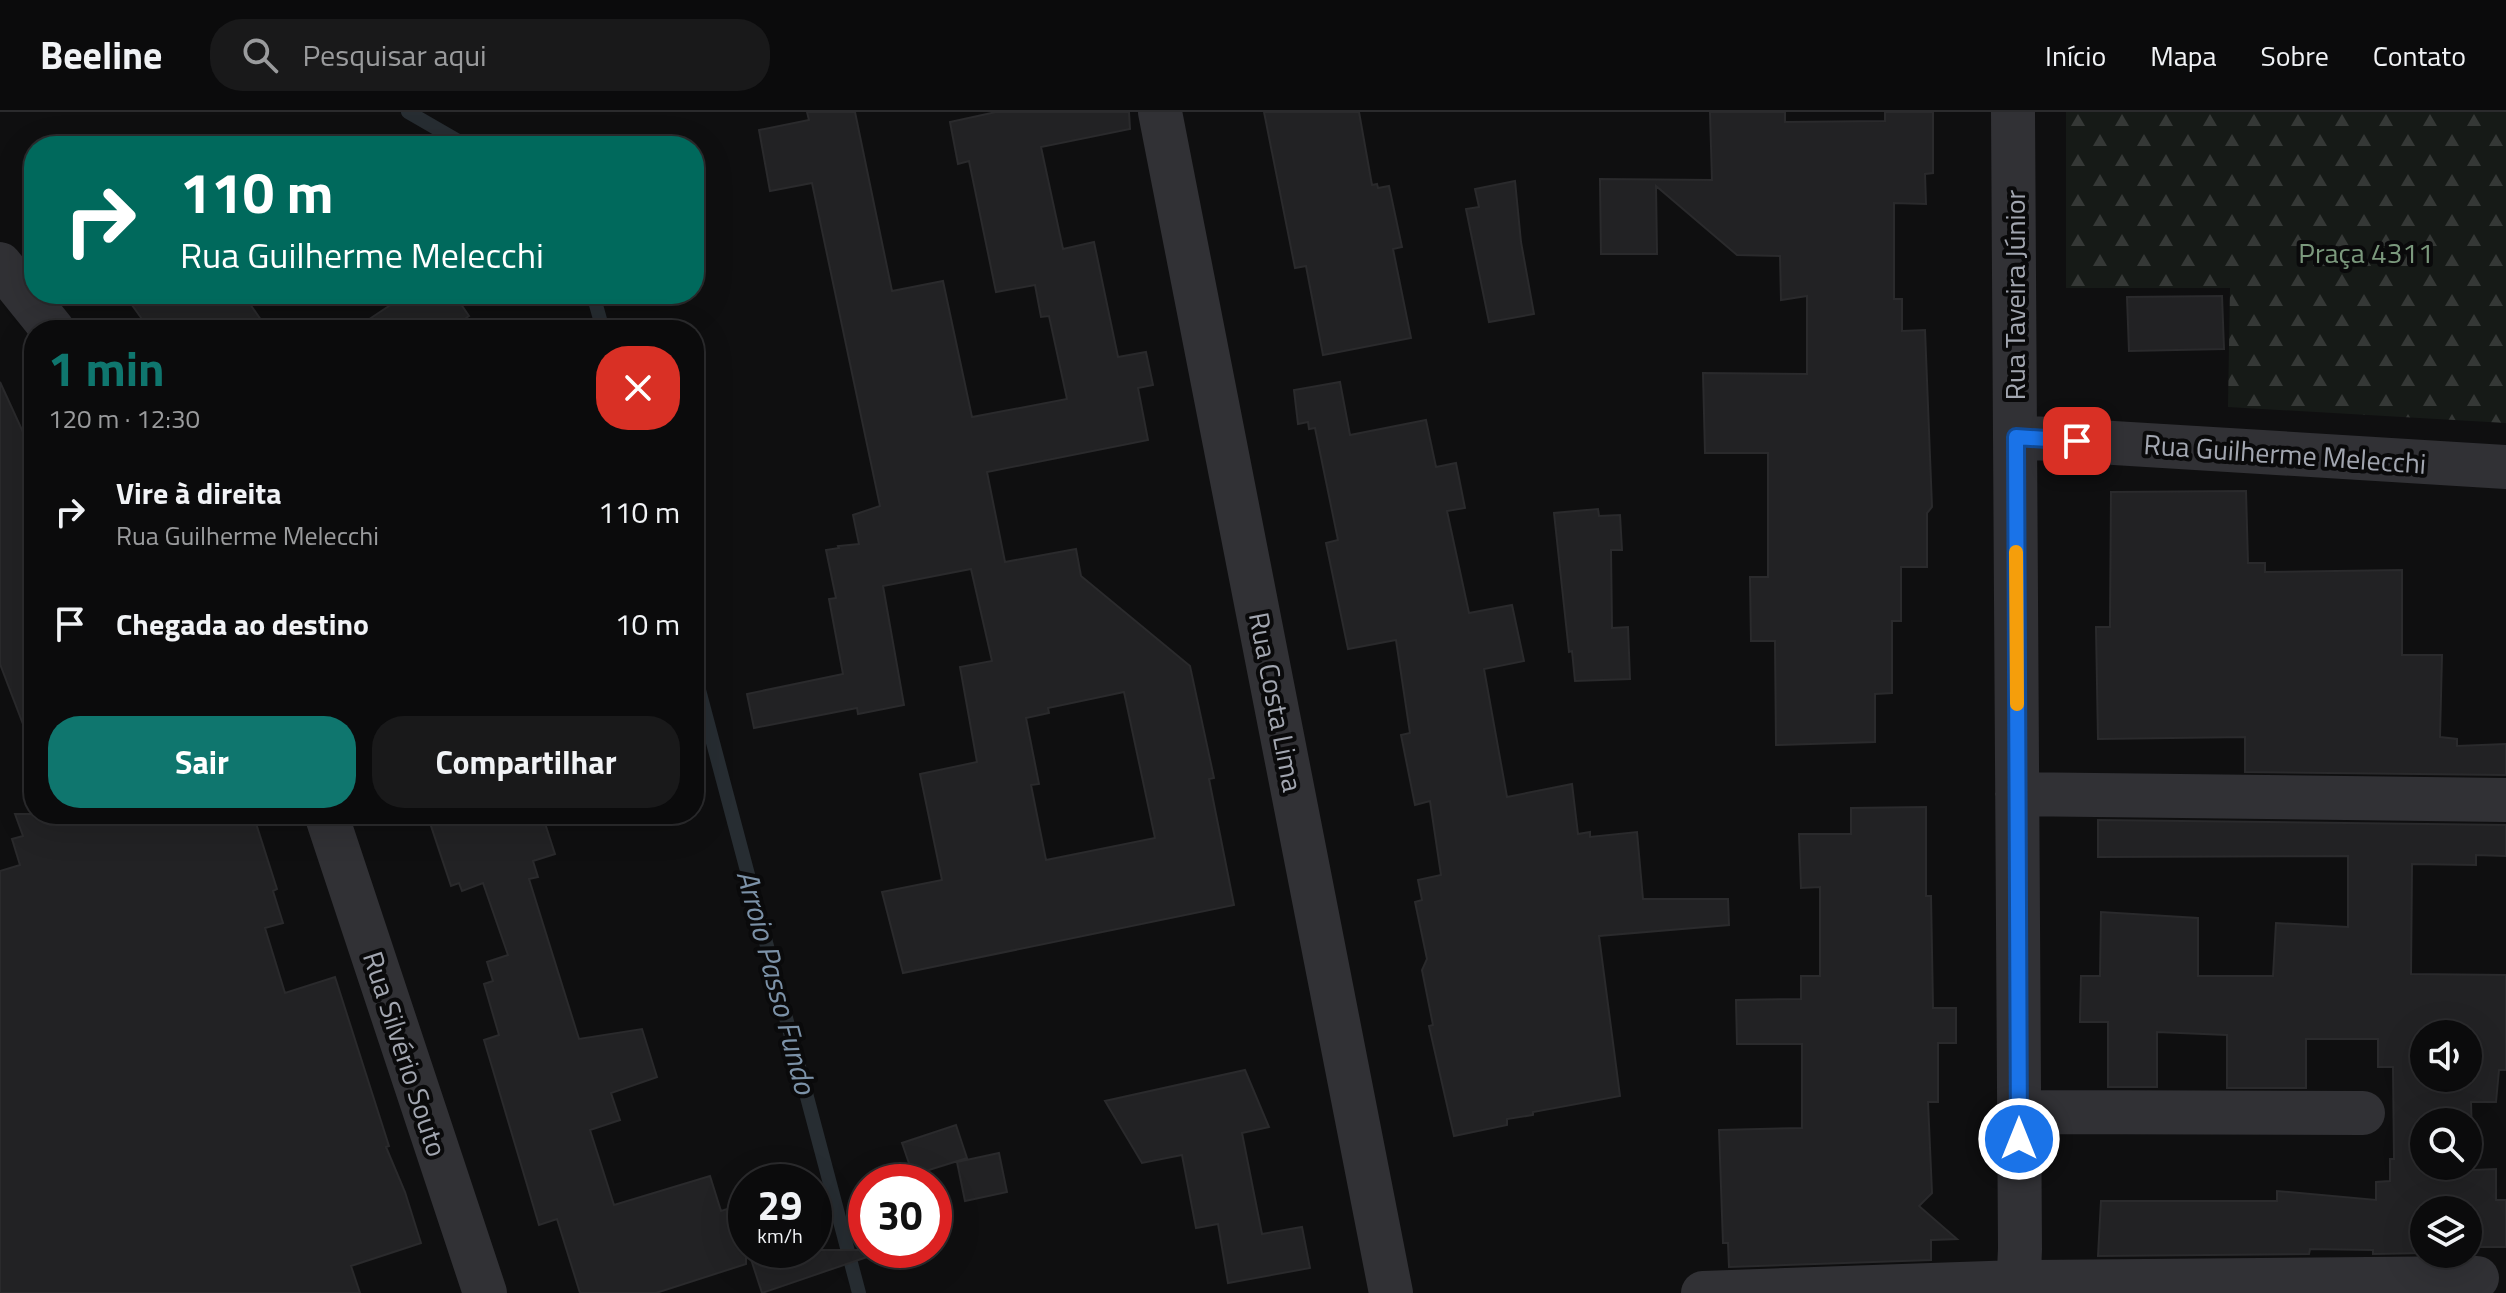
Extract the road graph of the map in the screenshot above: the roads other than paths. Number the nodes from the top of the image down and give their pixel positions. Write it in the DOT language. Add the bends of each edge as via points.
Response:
graph roads {
  1 [pos="1160,112"];
  2 [pos="2013,112"];
  3 [pos="0,264"];
  4 [pos="24,294"];
  5 [pos="32,304"];
  6 [pos="45,320"];
  7 [pos="2016,437"];
  8 [pos="2506,467"];
  9 [pos="2017,794"];
  10 [pos="2506,800"];
  11 [pos="329,824"];
  12 [pos="2019,1112"];
  13 [pos="2363,1113"];
  14 [pos="2477,1278"];
  15 [pos="2018,1288"];
  16 [pos="485,1293"];
  17 [pos="1391,1293"];
  18 [pos="1703,1293"];
  1 -- 17 [label="street, Rua Costa Lima"];
  2 -- 7 [label="street, Rua Taveira Júnior"];
  3 -- 4 [label="street"];
  5 -- 6 [label="street"];
  7 -- 8 [label="street, Rua Guilherme Melecchi"];
  7 -- 9 [label="street, Rua Taveira Júnior"];
  9 -- 10 [label="street"];
  9 -- 12 [label="street, Rua Taveira Júnior"];
  11 -- 16 [label="street, Rua Silvério Souto"];
  12 -- 13 [label="street"];
  12 -- 15 [label="street, Rua Taveira Júnior"];
  14 -- 15 [label="street"];
  15 -- 18 [label="street"];
}
